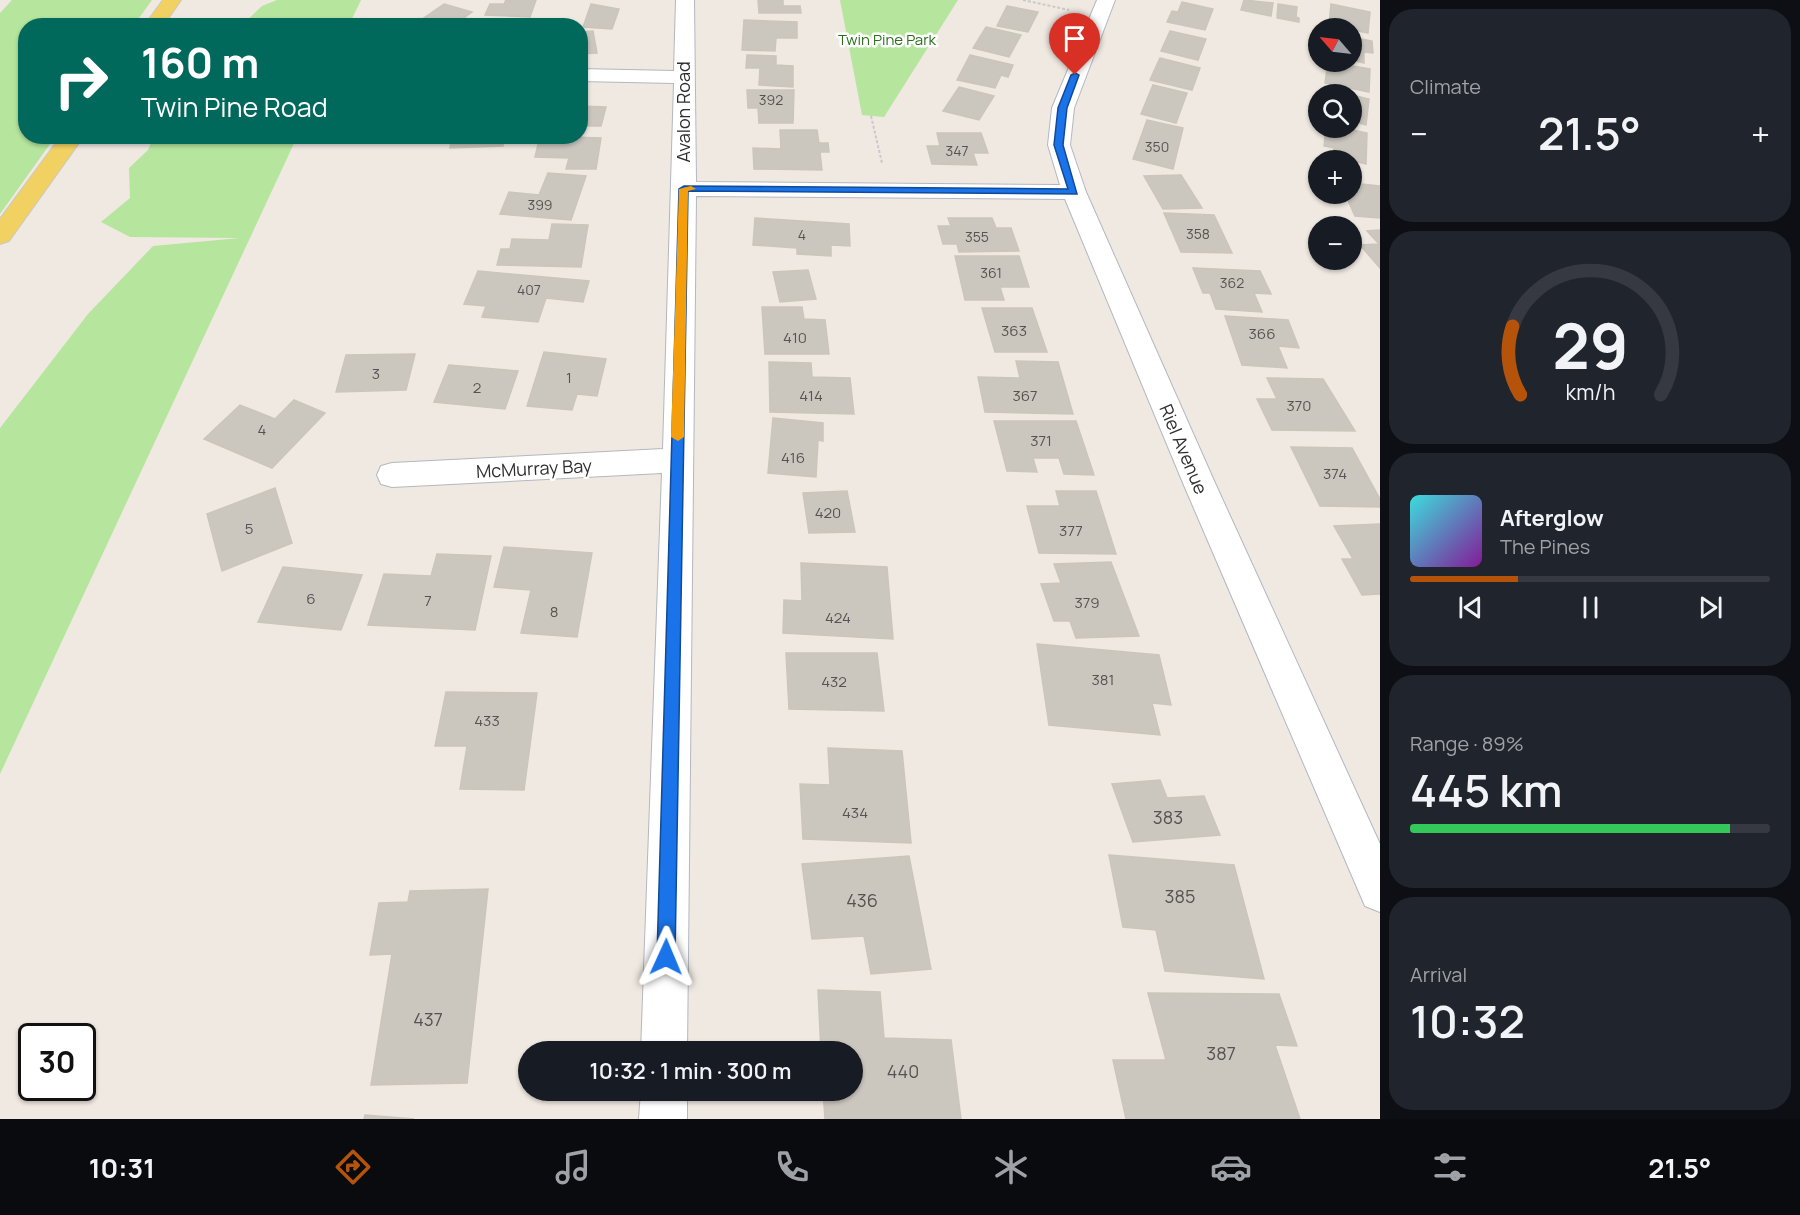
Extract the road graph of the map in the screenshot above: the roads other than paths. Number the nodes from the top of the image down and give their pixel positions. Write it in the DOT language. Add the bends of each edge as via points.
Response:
graph roads {
  1 [pos="172,0"];
  2 [pos="685,0"];
  3 [pos="1106,0"];
  4 [pos="159,18"];
  5 [pos="588,75"];
  6 [pos="682,77"];
  7 [pos="67,144"];
  8 [pos="684,189"];
  9 [pos="1074,192"];
  10 [pos="0,236"];
  11 [pos="677,460"];
  12 [pos="392,475"];
  13 [pos="1379,886"];
  14 [pos="664,1041"];
  15 [pos="664,1101"];
  16 [pos="663,1119"];
  1 -- 4 [label="main road"];
  2 -- 6 [label="street, Avalon Road"];
  3 -- 9 [label="street, Riel Avenue" via="1063,108 1059,145"];
  5 -- 6 [label="street"];
  6 -- 8 [label="street, Avalon Road"];
  7 -- 10 [label="main road"];
  8 -- 9 [label="street"];
  8 -- 11 [label="street, Avalon Road"];
  9 -- 13 [label="street, Riel Avenue"];
  11 -- 12 [label="street, McMurray Bay"];
  11 -- 14 [label="street, Avalon Road"];
  15 -- 16 [label="street"];
}
